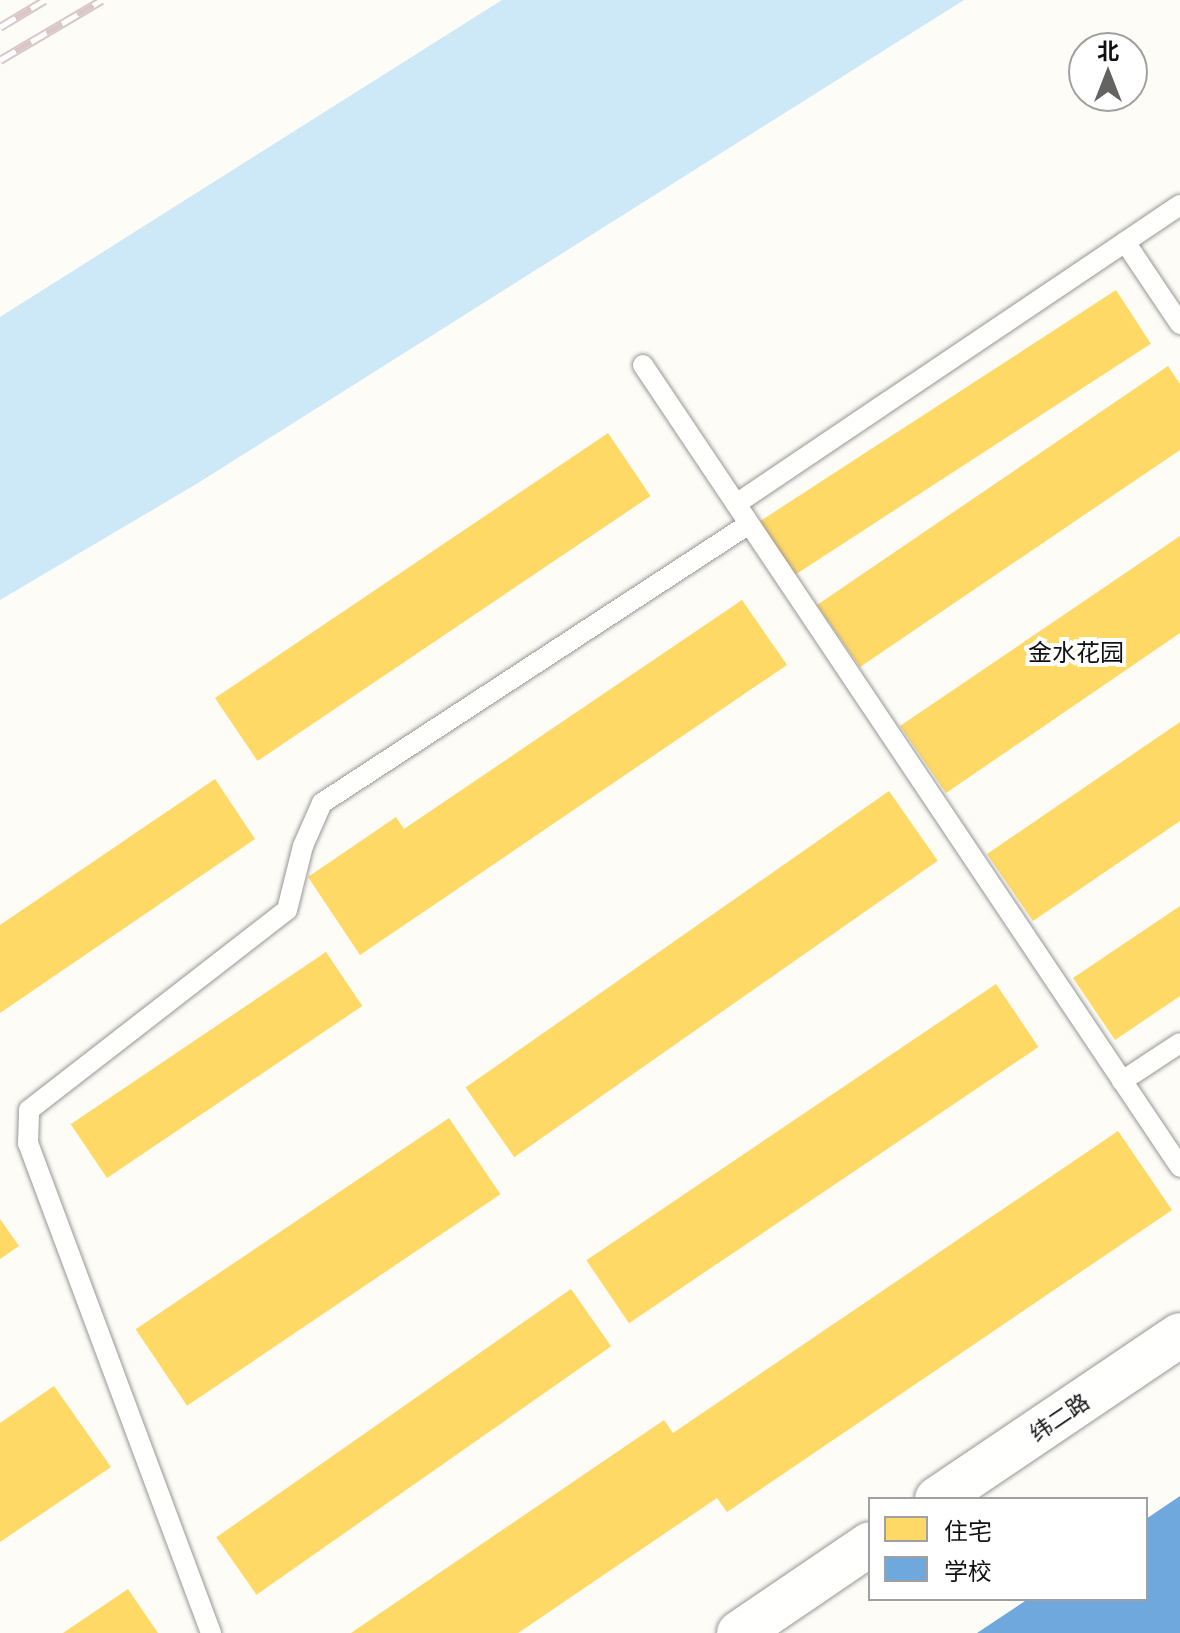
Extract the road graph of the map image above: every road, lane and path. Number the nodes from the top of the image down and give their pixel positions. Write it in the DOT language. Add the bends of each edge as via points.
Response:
graph roads {
  1 [pos="1180,205"];
  2 [pos="1125,242"];
  3 [pos="1180,324"];
  4 [pos="643,365"];
  5 [pos="736,504"];
  6 [pos="749,524"];
  7 [pos="1180,1043"];
  8 [pos="1122,1081"];
  9 [pos="1180,1167"];
  10 [pos="1180,1335"];
  11 [pos="940,1497"];
  12 [pos="868,1545"];
  13 [pos="211,1633"];
  14 [pos="739,1633"];
  1 -- 2 [label="lane"];
  2 -- 3 [label="lane"];
  2 -- 5 [label="lane"];
  4 -- 5 [label="lane"];
  5 -- 6 [label="lane"];
  6 -- 8 [label="lane"];
  6 -- 13 [label="lane" via="322,803 303,846 287,910 29,1110 28,1143"];
  7 -- 8 [label="lane"];
  8 -- 9 [label="lane"];
  10 -- 11 [label="street, 纬二路"];
  12 -- 14 [label="street"];
}
